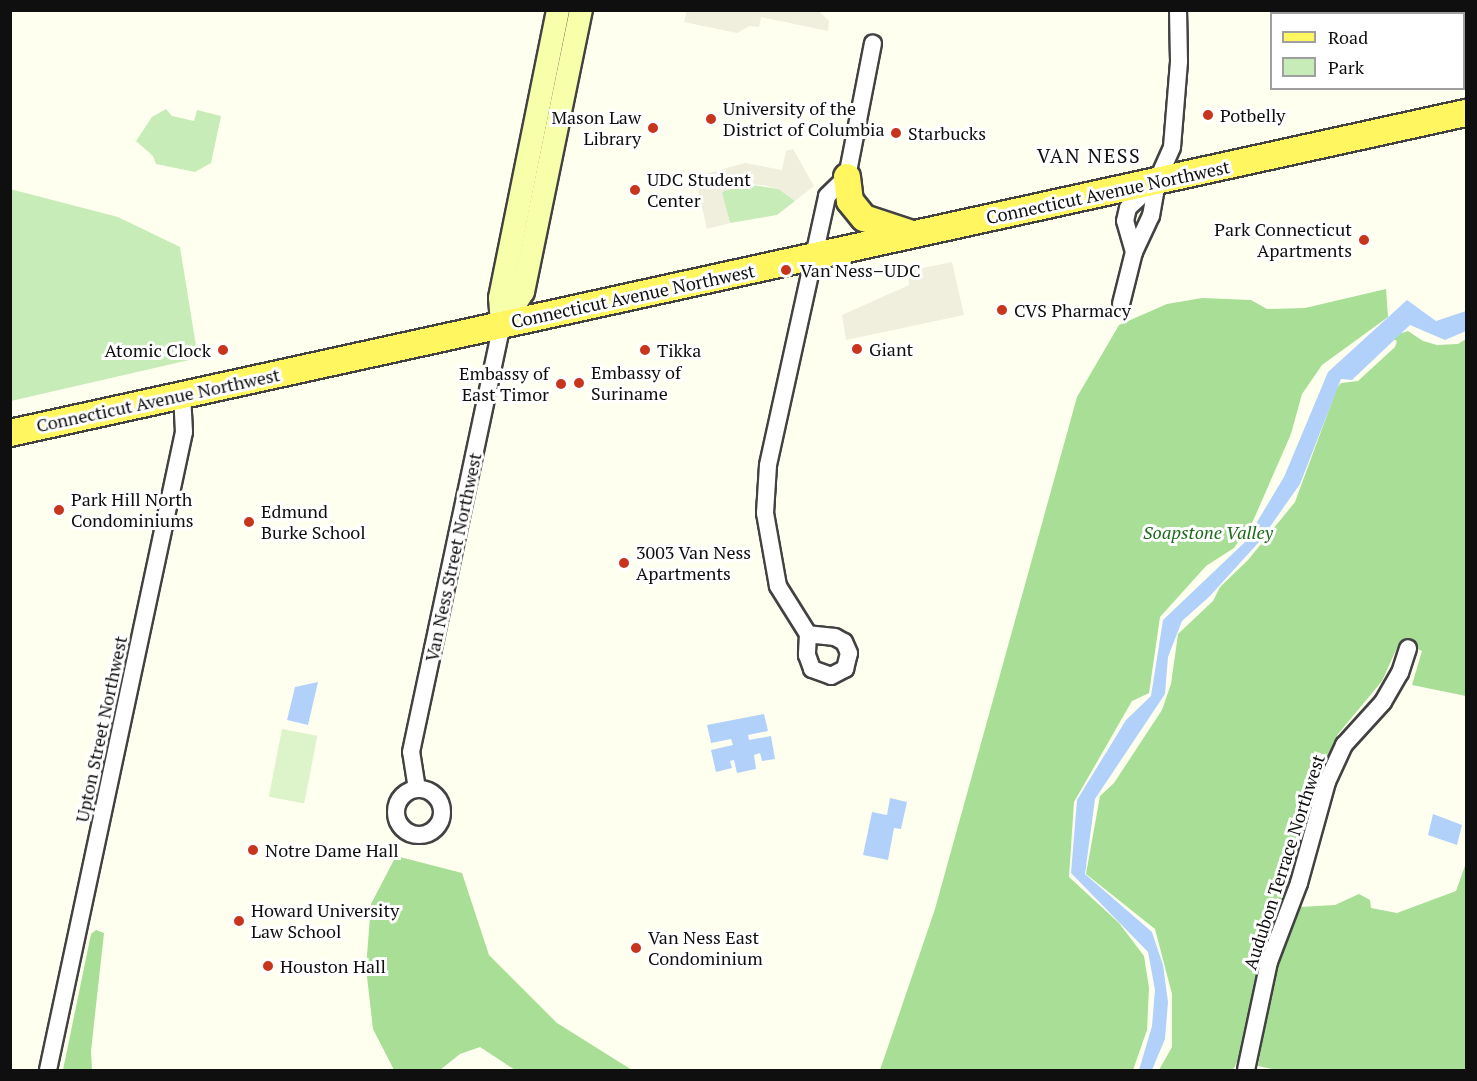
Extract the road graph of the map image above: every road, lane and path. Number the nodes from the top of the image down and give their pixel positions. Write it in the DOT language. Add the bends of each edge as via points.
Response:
graph roads {
  1 [pos="558,10"];
  2 [pos="581,10"];
  3 [pos="1178,10"];
  4 [pos="873,43"];
  5 [pos="1467,113"];
  6 [pos="847,177"];
  7 [pos="1157,181"];
  8 [pos="915,234"];
  9 [pos="1134,252"];
  10 [pos="812,257"];
  11 [pos="1121,304"];
  12 [pos="502,325"];
  13 [pos="182,395"];
  14 [pos="10,433"];
  15 [pos="808,634"];
  16 [pos="1408,648"];
  17 [pos="417,789"];
  18 [pos="48,1071"];
  19 [pos="1246,1071"];
  1 -- 12 [label="main road, Van Ness Street Northwest" via="500,298"];
  2 -- 12 [label="main road, Van Ness Street Northwest" via="523,292"];
  3 -- 7 [label="street" via="1179,61 1172,147"];
  4 -- 6 [label="street"];
  5 -- 7 [label="main road, Connecticut Avenue Northwest"];
  6 -- 8 [label="main road" via="850,201 864,218 878,226"];
  6 -- 10 [label="street" via="827,196"];
  7 -- 8 [label="main road, Connecticut Avenue Northwest"];
  7 -- 9 [label="street" via="1148,228"];
  7 -- 9 [label="street" via="1128,208 1125,221"];
  8 -- 10 [label="main road, Connecticut Avenue Northwest"];
  9 -- 11 [label="street"];
  10 -- 12 [label="main road, Connecticut Avenue Northwest"];
  10 -- 15 [label="street" via="768,465 765,513 778,586"];
  12 -- 13 [label="main road, Connecticut Avenue Northwest"];
  12 -- 17 [label="street, Van Ness Street Northwest" via="411,752"];
  13 -- 14 [label="main road, Connecticut Avenue Northwest"];
  13 -- 18 [label="street, Upton Street Northwest" via="184,432"];
  16 -- 19 [label="street, Audubon Terrace Northwest" via="1400,673 1383,702 1344,745 1327,782 1299,883 1269,962"];
}
